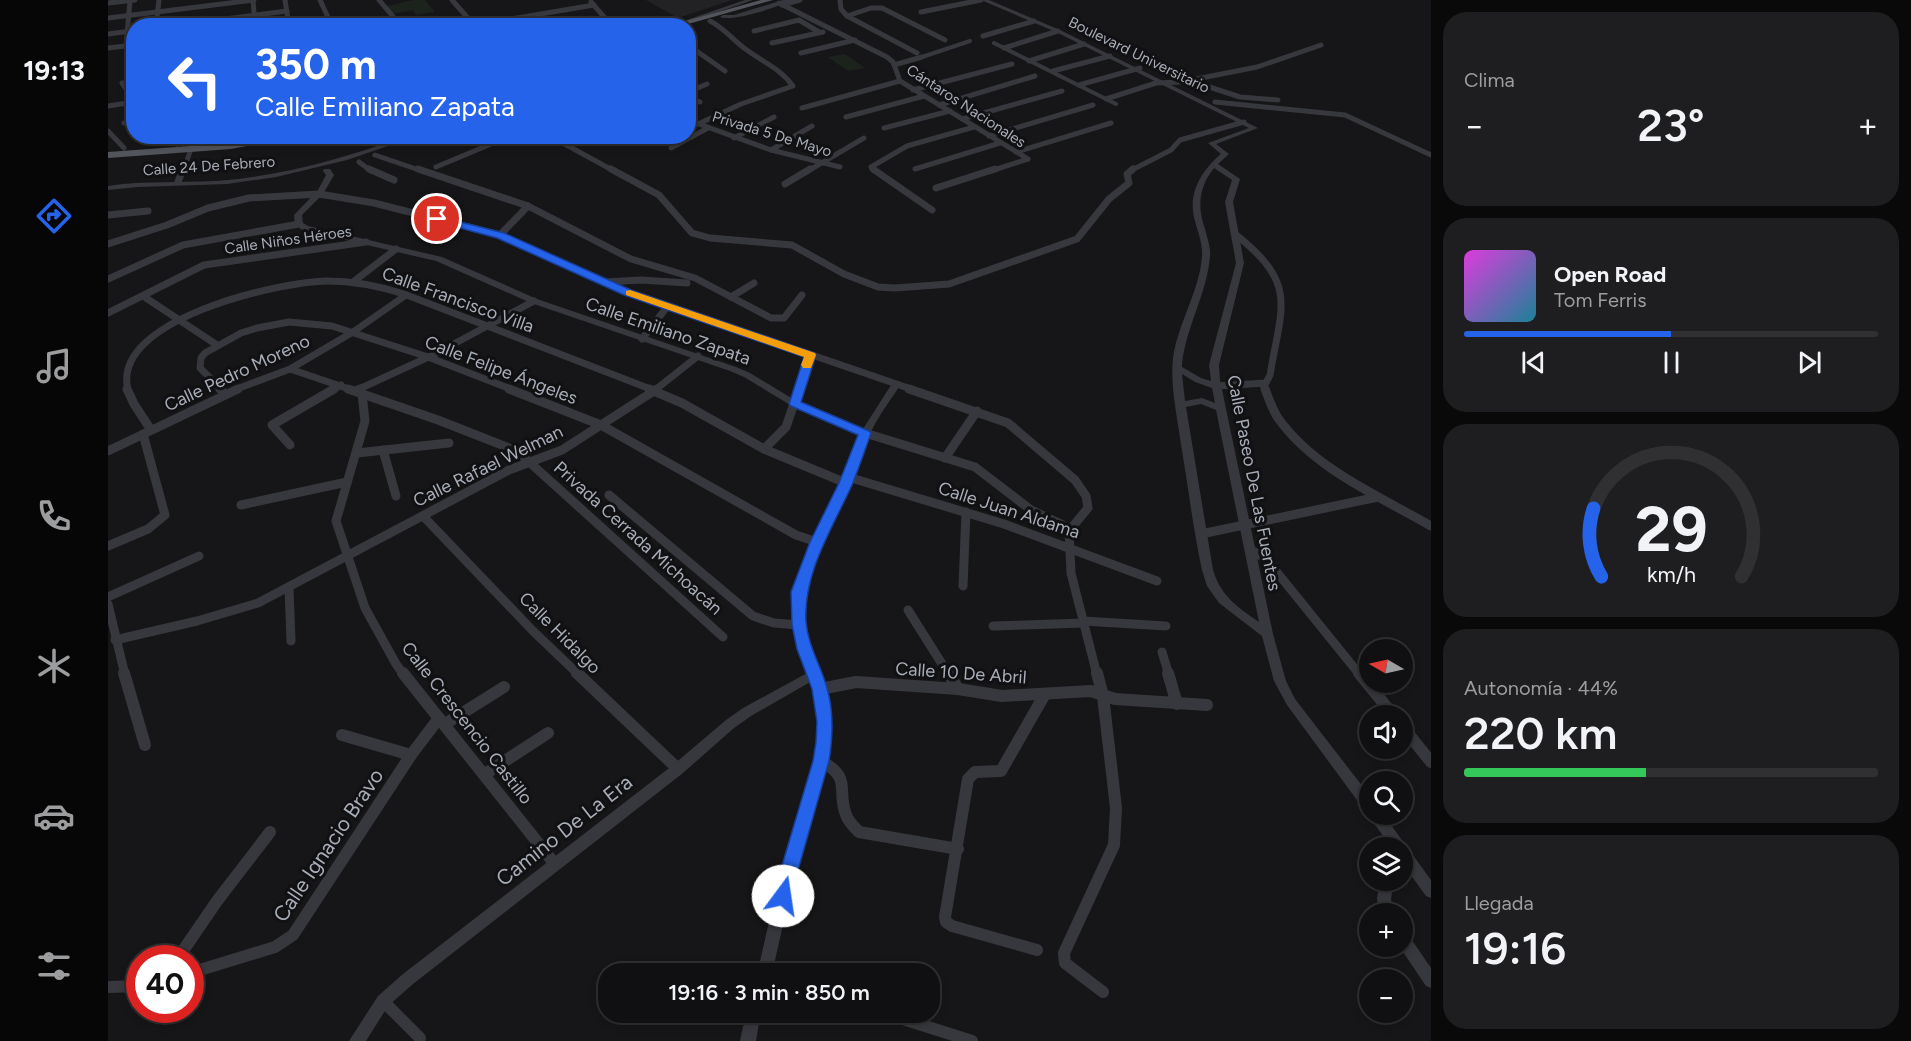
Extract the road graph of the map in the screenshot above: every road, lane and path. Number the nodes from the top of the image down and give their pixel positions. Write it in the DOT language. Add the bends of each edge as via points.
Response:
graph roads {
  1 [pos="135,0"];
  2 [pos="159,0"];
  3 [pos="192,0"];
  4 [pos="253,0"];
  5 [pos="285,0"];
  6 [pos="320,0"];
  7 [pos="379,0"];
  8 [pos="452,0"];
  9 [pos="590,0"];
  10 [pos="750,0"];
  11 [pos="759,0"];
  12 [pos="769,0"];
  13 [pos="800,0"];
  14 [pos="840,0"];
  15 [pos="983,0"];
  16 [pos="992,0"];
  17 [pos="130,1"];
  18 [pos="224,2"];
  19 [pos="783,2"];
  20 [pos="108,3"];
  21 [pos="594,6"];
  22 [pos="193,8"];
  23 [pos="287,11"];
  24 [pos="157,12"];
  25 [pos="921,12"];
  26 [pos="254,15"];
  27 [pos="128,16"];
  28 [pos="847,16"];
  29 [pos="108,18"];
  30 [pos="157,18"];
  31 [pos="193,18"];
  32 [pos="225,18"];
  33 [pos="232,18"];
  34 [pos="254,18"];
  35 [pos="288,18"];
  36 [pos="328,18"];
  37 [pos="394,18"];
  38 [pos="469,18"];
  39 [pos="519,18"];
  40 [pos="605,18"];
  41 [pos="704,19"];
  42 [pos="1034,21"];
  43 [pos="696,22"];
  44 [pos="696,22"];
  45 [pos="835,30"];
  46 [pos="754,31"];
  47 [pos="1058,31"];
  48 [pos="126,32"];
  49 [pos="819,32"];
  50 [pos="975,32"];
  51 [pos="108,34"];
  52 [pos="855,40"];
  53 [pos="945,40"];
  54 [pos="970,41"];
  55 [pos="772,43"];
  56 [pos="994,43"];
  57 [pos="1084,44"];
  58 [pos="1321,45"];
  59 [pos="126,46"];
  60 [pos="108,48"];
  61 [pos="1004,48"];
  62 [pos="696,50"];
  63 [pos="801,53"];
  64 [pos="917,53"];
  65 [pos="1110,56"];
  66 [pos="922,57"];
  67 [pos="1029,61"];
  68 [pos="1012,64"];
  69 [pos="894,65"];
  70 [pos="1138,69"];
  71 [pos="726,71"];
  72 [pos="1053,71"];
  73 [pos="1035,76"];
  74 [pos="1189,80"];
  75 [pos="900,81"];
  76 [pos="1168,82"];
  77 [pos="122,84"];
  78 [pos="707,84"];
  79 [pos="1079,85"];
  80 [pos="126,87"];
  81 [pos="696,89"];
  82 [pos="913,90"];
  83 [pos="1062,91"];
  84 [pos="924,96"];
  85 [pos="1106,99"];
  86 [pos="696,100"];
  87 [pos="1278,100"];
  88 [pos="700,102"];
  89 [pos="126,103"];
  90 [pos="1116,104"];
  91 [pos="108,105"];
  92 [pos="939,105"];
  93 [pos="1093,105"];
  94 [pos="1216,105"];
  95 [pos="802,108"];
  96 [pos="950,111"];
  97 [pos="774,117"];
  98 [pos="846,117"];
  99 [pos="962,119"];
  100 [pos="1244,122"];
  101 [pos="1111,123"];
  102 [pos="698,124"];
  103 [pos="812,126"];
  104 [pos="974,127"];
  105 [pos="708,128"];
  106 [pos="884,128"];
  107 [pos="108,131"];
  108 [pos="696,134"];
  109 [pos="989,136"];
  110 [pos="734,138"];
  111 [pos="864,138"];
  112 [pos="1000,143"];
  113 [pos="177,144"];
  114 [pos="244,144"];
  115 [pos="392,144"];
  116 [pos="393,144"];
  117 [pos="565,144"];
  118 [pos="678,144"];
  119 [pos="486,145"];
  120 [pos="124,148"];
  121 [pos="670,148"];
  122 [pos="108,150"];
  123 [pos="771,150"];
  124 [pos="190,152"];
  125 [pos="1016,152"];
  126 [pos="108,155"];
  127 [pos="375,155"];
  128 [pos="1431,155"];
  129 [pos="1431,160"];
  130 [pos="359,162"];
  131 [pos="822,162"];
  132 [pos="1213,164"];
  133 [pos="436,166"];
  134 [pos="840,167"];
  135 [pos="915,169"];
  136 [pos="327,171"];
  137 [pos="295,173"];
  138 [pos="394,180"];
  139 [pos="178,182"];
  140 [pos="785,184"];
  141 [pos="108,188"];
  142 [pos="936,188"];
  143 [pos="319,194"];
  144 [pos="528,206"];
  145 [pos="932,210"];
  146 [pos="148,211"];
  147 [pos="108,215"];
  148 [pos="299,224"];
  149 [pos="1235,234"];
  150 [pos="500,236"];
  151 [pos="366,242"];
  152 [pos="108,244"];
  153 [pos="396,249"];
  154 [pos="214,264"];
  155 [pos="108,279"];
  156 [pos="352,282"];
  157 [pos="603,282"];
  158 [pos="687,283"];
  159 [pos="753,283"];
  160 [pos="406,295"];
  161 [pos="802,295"];
  162 [pos="731,297"];
  163 [pos="146,298"];
  164 [pos="534,301"];
  165 [pos="667,307"];
  166 [pos="108,313"];
  167 [pos="108,320"];
  168 [pos="181,320"];
  169 [pos="487,326"];
  170 [pos="353,332"];
  171 [pos="642,339"];
  172 [pos="217,345"];
  173 [pos="810,355"];
  174 [pos="428,357"];
  175 [pos="698,357"];
  176 [pos="1177,368"];
  177 [pos="290,369"];
  178 [pos="896,384"];
  179 [pos="341,385"];
  180 [pos="1263,385"];
  181 [pos="1216,386"];
  182 [pos="654,391"];
  183 [pos="225,393"];
  184 [pos="358,393"];
  185 [pos="795,404"];
  186 [pos="1181,405"];
  187 [pos="1220,408"];
  188 [pos="976,411"];
  189 [pos="601,425"];
  190 [pos="147,432"];
  191 [pos="865,433"];
  192 [pos="449,443"];
  193 [pos="290,445"];
  194 [pos="764,449"];
  195 [pos="383,450"];
  196 [pos="108,451"];
  197 [pos="357,453"];
  198 [pos="945,458"];
  199 [pos="531,463"];
  200 [pos="847,480"];
  201 [pos="347,482"];
  202 [pos="609,495"];
  203 [pos="396,496"];
  204 [pos="1378,497"];
  205 [pos="241,505"];
  206 [pos="966,512"];
  207 [pos="423,516"];
  208 [pos="1243,526"];
  209 [pos="1431,526"];
  210 [pos="1069,531"];
  211 [pos="1201,534"];
  212 [pos="817,542"];
  213 [pos="108,546"];
  214 [pos="1069,547"];
  215 [pos="1250,549"];
  216 [pos="199,556"];
  217 [pos="346,556"];
  218 [pos="1157,580"];
  219 [pos="963,586"];
  220 [pos="289,588"];
  221 [pos="108,597"];
  222 [pos="108,604"];
  223 [pos="908,610"];
  224 [pos="1084,622"];
  225 [pos="799,625"];
  226 [pos="993,626"];
  227 [pos="1166,626"];
  228 [pos="1266,634"];
  229 [pos="723,637"];
  230 [pos="115,640"];
  231 [pos="291,641"];
  232 [pos="1162,652"];
  233 [pos="815,674"];
  234 [pos="504,687"];
  235 [pos="820,689"];
  236 [pos="958,689"];
  237 [pos="1045,694"];
  238 [pos="1103,696"];
  239 [pos="1177,704"];
  240 [pos="1207,705"];
  241 [pos="1385,705"];
  242 [pos="442,721"];
  243 [pos="548,733"];
  244 [pos="342,735"];
  245 [pos="1413,740"];
  246 [pos="145,745"];
  247 [pos="411,755"];
  248 [pos="821,761"];
  249 [pos="1431,762"];
  250 [pos="678,769"];
  251 [pos="485,774"];
  252 [pos="1359,792"];
  253 [pos="270,832"];
  254 [pos="958,849"];
  255 [pos="554,863"];
  256 [pos="1413,867"];
  257 [pos="1431,891"];
  258 [pos="186,945"];
  259 [pos="1037,950"];
  260 [pos="1413,954"];
  261 [pos="767,963"];
  262 [pos="204,969"];
  263 [pos="1431,981"];
  264 [pos="126,986"];
  265 [pos="108,987"];
  266 [pos="1103,992"];
  267 [pos="383,1001"];
  268 [pos="752,1023"];
  269 [pos="916,1023"];
  270 [pos="420,1038"];
  271 [pos="357,1041"];
  272 [pos="748,1041"];
  273 [pos="972,1041"];
  1 -- 17 [label="street"];
  2 -- 24 [label="street"];
  3 -- 22 [label="street"];
  4 -- 18 [label="street"];
  4 -- 26 [label="street"];
  5 -- 23 [label="street"];
  6 -- 36 [label="street"];
  7 -- 37 [label="street"];
  8 -- 38 [label="street"];
  9 -- 21 [label="street"];
  10 -- 41 [label="street"];
  11 -- 41 [label="street"];
  12 -- 41 [label="main road"];
  13 -- 19 [label="street"];
  14 -- 28 [label="street"];
  15 -- 25 [label="street"];
  15 -- 42 [label="street, Boulevard Universitario"];
  16 -- 70 [label="street, Boulevard Universitario" via="1063,30"];
  17 -- 20 [label="street"];
  17 -- 27 [label="street"];
  18 -- 22 [label="street"];
  18 -- 32 [label="street"];
  19 -- 41 [label="main road"];
  19 -- 45 [label="street, Cántaros Nacionales"];
  21 -- 39 [label="street"];
  21 -- 40 [label="street"];
  22 -- 24 [label="street"];
  22 -- 31 [label="street"];
  23 -- 26 [label="street"];
  23 -- 35 [label="street"];
  24 -- 27 [label="street"];
  24 -- 30 [label="street"];
  26 -- 33 [label="street"];
  26 -- 34 [label="street"];
  27 -- 29 [label="street"];
  28 -- 53 [label="street" via="882,8"];
  28 -- 64 [label="street"];
  41 -- 43 [label="main road"];
  41 -- 44 [label="street"];
  41 -- 102 [label="street" via="722,26 793,86"];
  42 -- 47 [label="street, Boulevard Universitario"];
  42 -- 50 [label="street" via="985,37"];
  45 -- 49 [label="street"];
  45 -- 52 [label="street, Cántaros Nacionales"];
  46 -- 49 [label="street" via="799,20"];
  47 -- 57 [label="street, Boulevard Universitario"];
  47 -- 61 [label="street"];
  48 -- 51 [label="street"];
  49 -- 55 [label="street"];
  52 -- 63 [label="street"];
  52 -- 69 [label="street, Cántaros Nacionales"];
  54 -- 66 [label="street"];
  56 -- 61 [label="street"];
  57 -- 65 [label="street, Boulevard Universitario"];
  57 -- 67 [label="street"];
  58 -- 74 [label="street" via="1257,67"];
  59 -- 60 [label="street"];
  61 -- 67 [label="street"];
  62 -- 71 [label="street"];
  65 -- 70 [label="street, Boulevard Universitario"];
  65 -- 72 [label="street"];
  66 -- 69 [label="street"];
  67 -- 72 [label="street"];
  68 -- 82 [label="street"];
  69 -- 75 [label="street, Cántaros Nacionales"];
  70 -- 76 [label="street, Boulevard Universitario"];
  70 -- 79 [label="street"];
  72 -- 79 [label="street"];
  73 -- 92 [label="street"];
  74 -- 76 [label="street"];
  74 -- 87 [label="street" via="1240,97"];
  75 -- 82 [label="street, Cántaros Nacionales"];
  75 -- 95 [label="street"];
  76 -- 85 [label="street"];
  76 -- 94 [label="street, Boulevard Universitario"];
  77 -- 80 [label="street"];
  78 -- 81 [label="street"];
  79 -- 85 [label="street"];
  82 -- 84 [label="street, Cántaros Nacionales"];
  83 -- 99 [label="street"];
  84 -- 92 [label="street, Cántaros Nacionales"];
  84 -- 98 [label="street"];
  85 -- 90 [label="street"];
  86 -- 88 [label="street"];
  89 -- 91 [label="street"];
  92 -- 96 [label="street, Cántaros Nacionales"];
  93 -- 109 [label="street"];
  94 -- 100 [label="street"];
  94 -- 128 [label="street, Boulevard Universitario" via="1345,115"];
  94 -- 129 [label="street, Boulevard Universitario" via="1336,117"];
  96 -- 99 [label="street, Cántaros Nacionales"];
  96 -- 106 [label="street"];
  97 -- 110 [label="street"];
  99 -- 104 [label="street, Cántaros Nacionales"];
  100 -- 117 [label="street" via="1180,140 1171,150 1129,172 1129,183 1109,199 1077,239 949,284 878,287 836,270 792,245 692,233 659,195"];
  100 -- 132 [label="street" via="1254,129 1211,143 1226,154"];
  101 -- 125 [label="street"];
  102 -- 105 [label="street, Privada 5 De Mayo"];
  103 -- 123 [label="street"];
  104 -- 109 [label="street, Cántaros Nacionales"];
  104 -- 145 [label="street" via="907,146 871,167"];
  105 -- 108 [label="street"];
  105 -- 110 [label="street, Privada 5 De Mayo"];
  107 -- 120 [label="street"];
  109 -- 112 [label="street, Cántaros Nacionales"];
  110 -- 123 [label="street, Privada 5 De Mayo"];
  111 -- 131 [label="street"];
  112 -- 125 [label="street, Cántaros Nacionales"];
  112 -- 135 [label="street"];
  113 -- 120 [label="main road"];
  114 -- 126 [label="main road"];
  115 -- 137 [label="street, Calle 24 De Febrero"];
  116 -- 127 [label="street"];
  118 -- 121 [label="street"];
  119 -- 133 [label="street"];
  120 -- 122 [label="main road"];
  123 -- 131 [label="street, Privada 5 De Mayo"];
  124 -- 139 [label="street"];
  125 -- 142 [label="street, Cántaros Nacionales" via="1028,159"];
  127 -- 130 [label="street"];
  127 -- 144 [label="street"];
  130 -- 136 [label="street"];
  130 -- 138 [label="street"];
  131 -- 134 [label="street, Privada 5 De Mayo"];
  131 -- 140 [label="street"];
  132 -- 149 [label="street, Calle Paseo De Las Fuentes" via="1236,179 1229,202"];
  132 -- 176 [label="street" via="1198,191 1197,216 1205,259"];
  136 -- 137 [label="street"];
  136 -- 143 [label="street" via="328,182"];
  137 -- 139 [label="street, Calle 24 De Febrero" via="228,182"];
  139 -- 141 [label="street, Calle 24 De Febrero"];
  143 -- 148 [label="street" via="298,215"];
  143 -- 150 [label="street" via="374,203"];
  143 -- 152 [label="street" via="288,194 223,204"];
  144 -- 150 [label="street"];
  144 -- 162 [label="street" via="631,259 695,278"];
  146 -- 147 [label="street"];
  148 -- 151 [label="street, Calle Emiliano Zapata"];
  148 -- 155 [label="street" via="183,245"];
  149 -- 180 [label="street" via="1268,262 1282,289 1270,375"];
  149 -- 181 [label="street, Calle Paseo De Las Fuentes" via="1240,262 1214,365"];
  150 -- 157 [label="street"];
  151 -- 153 [label="street, Calle Emiliano Zapata"];
  151 -- 154 [label="street, Calle Niños Héroes"];
  153 -- 156 [label="street"];
  153 -- 164 [label="street, Calle Emiliano Zapata" via="439,259"];
  154 -- 163 [label="street, Calle Niños Héroes" via="209,270"];
  154 -- 166 [label="street, Calle Niños Héroes" via="204,265"];
  156 -- 160 [label="street, Calle Francisco Villa"];
  156 -- 168 [label="street, Calle Francisco Villa" via="273,288"];
  157 -- 158 [label="street"];
  157 -- 165 [label="street"];
  159 -- 162 [label="street"];
  160 -- 169 [label="street, Calle Francisco Villa"];
  160 -- 170 [label="street, Calle Pedro Moreno"];
  161 -- 162 [label="street" via="787,316 780,319"];
  163 -- 167 [label="street, Calle Niños Héroes"];
  163 -- 168 [label="street"];
  164 -- 169 [label="street"];
  164 -- 171 [label="street, Calle Emiliano Zapata"];
  165 -- 171 [label="street"];
  165 -- 173 [label="street"];
  168 -- 172 [label="street"];
  168 -- 190 [label="street, Calle Francisco Villa" via="144,343 127,363 123,382"];
  169 -- 174 [label="street"];
  169 -- 182 [label="street, Calle Francisco Villa"];
  170 -- 172 [label="street, Calle Felipe Ángeles" via="290,322 249,330"];
  170 -- 174 [label="street, Calle Felipe Ángeles"];
  170 -- 177 [label="street, Calle Pedro Moreno"];
  171 -- 175 [label="street, Calle Emiliano Zapata"];
  172 -- 183 [label="street, Calle Felipe Ángeles" via="201,358 200,368"];
  173 -- 178 [label="street"];
  173 -- 185 [label="street"];
  174 -- 184 [label="street"];
  174 -- 189 [label="street, Calle Felipe Ángeles"];
  175 -- 182 [label="street, Calle Rafael Welman"];
  175 -- 185 [label="street, Calle Emiliano Zapata" via="747,375"];
  176 -- 181 [label="street"];
  176 -- 186 [label="street"];
  177 -- 179 [label="street"];
  177 -- 183 [label="street, Calle Pedro Moreno"];
  178 -- 188 [label="street"];
  178 -- 191 [label="street"];
  179 -- 184 [label="street"];
  179 -- 193 [label="street" via="272,425"];
  180 -- 181 [label="street"];
  180 -- 204 [label="street" via="1278,416 1296,437 1340,473"];
  181 -- 187 [label="street, Calle Paseo De Las Fuentes"];
  182 -- 189 [label="street, Calle Rafael Welman"];
  182 -- 194 [label="street, Calle Francisco Villa"];
  183 -- 190 [label="street, Calle Pedro Moreno"];
  184 -- 197 [label="street, Calle Crescencio Castillo" via="364,421"];
  184 -- 199 [label="street, Privada Cerrada Michoacán" via="509,446"];
  185 -- 191 [label="street, Calle Emiliano Zapata"];
  185 -- 194 [label="street" via="786,427"];
  186 -- 187 [label="street" via="1202,401"];
  186 -- 211 [label="street"];
  187 -- 208 [label="street, Calle Paseo De Las Fuentes"];
  188 -- 198 [label="street"];
  188 -- 210 [label="street" via="1008,423 1075,480 1086,496 1088,508"];
  189 -- 199 [label="street, Calle Rafael Welman" via="562,450"];
  189 -- 212 [label="street, Calle Felipe Ángeles" via="796,535"];
  190 -- 196 [label="street, Calle Pedro Moreno"];
  190 -- 213 [label="street, Calle Francisco Villa" via="165,514 163,520"];
  191 -- 198 [label="street, Calle Emiliano Zapata"];
  191 -- 200 [label="street"];
  192 -- 195 [label="street"];
  194 -- 200 [label="street, Calle Francisco Villa"];
  195 -- 197 [label="street"];
  195 -- 203 [label="street"];
  197 -- 201 [label="street, Calle Crescencio Castillo"];
  198 -- 210 [label="street, Calle Emiliano Zapata" via="975,467 1030,510"];
  199 -- 207 [label="street, Calle Rafael Welman" via="509,470"];
  199 -- 229 [label="street, Privada Cerrada Michoacán"];
  200 -- 206 [label="street, Calle Juan Aldama"];
  200 -- 212 [label="street"];
  201 -- 205 [label="street"];
  201 -- 217 [label="street, Calle Crescencio Castillo" via="336,521"];
  202 -- 225 [label="street" via="753,616"];
  204 -- 208 [label="street"];
  204 -- 209 [label="street"];
  206 -- 214 [label="street, Calle Juan Aldama"];
  206 -- 219 [label="street"];
  207 -- 217 [label="street, Calle Rafael Welman"];
  207 -- 250 [label="street, Calle Hidalgo" via="533,631"];
  208 -- 211 [label="street"];
  208 -- 215 [label="street, Calle Paseo De Las Fuentes"];
  210 -- 214 [label="street"];
  211 -- 228 [label="street" via="1212,585"];
  212 -- 225 [label="street" via="799,592"];
  214 -- 218 [label="street, Calle Juan Aldama"];
  214 -- 224 [label="street" via="1071,573"];
  215 -- 228 [label="street, Calle Paseo De Las Fuentes"];
  215 -- 241 [label="street" via="1267,560"];
  216 -- 221 [label="street"];
  217 -- 220 [label="street, Calle Rafael Welman"];
  217 -- 242 [label="street, Calle Crescencio Castillo" via="365,608 396,664"];
  220 -- 230 [label="street, Calle Rafael Welman" via="258,603"];
  220 -- 231 [label="street"];
  222 -- 230 [label="street"];
  223 -- 236 [label="street"];
  224 -- 226 [label="street"];
  224 -- 227 [label="street"];
  224 -- 238 [label="street"];
  225 -- 233 [label="street"];
  228 -- 252 [label="street, Calle Paseo De Las Fuentes" via="1280,681 1291,702"];
  230 -- 246 [label="street"];
  232 -- 239 [label="street"];
  233 -- 235 [label="street"];
  233 -- 250 [label="street, Camino De La Era" via="747,712"];
  234 -- 242 [label="street"];
  235 -- 236 [label="street, Calle 10 De Abril" via="869,682"];
  235 -- 248 [label="street" via="825,722"];
  236 -- 237 [label="street, Calle 10 De Abril" via="1002,696"];
  237 -- 238 [label="street, Calle 10 De Abril" via="1091,691"];
  237 -- 254 [label="street" via="1001,771 975,772 968,779"];
  238 -- 239 [label="street, Calle 10 De Abril"];
  238 -- 266 [label="street" via="1116,808 1114,845 1064,953 1065,963"];
  239 -- 240 [label="street, Calle 10 De Abril"];
  242 -- 247 [label="street, Calle Ignacio Bravo"];
  242 -- 251 [label="street, Calle Crescencio Castillo"];
  243 -- 251 [label="street"];
  244 -- 247 [label="street"];
  245 -- 249 [label="street"];
  247 -- 262 [label="street, Calle Ignacio Bravo" via="293,935 275,947"];
  248 -- 254 [label="street" via="840,775 847,818 859,832"];
  248 -- 261 [label="street"];
  250 -- 255 [label="street, Camino De La Era"];
  251 -- 255 [label="street, Calle Crescencio Castillo"];
  253 -- 258 [label="street"];
  254 -- 259 [label="street" via="946,922"];
  255 -- 267 [label="street, Camino De La Era"];
  256 -- 257 [label="street"];
  260 -- 263 [label="street"];
  264 -- 265 [label="street"];
  267 -- 270 [label="street"];
  267 -- 271 [label="street, Camino De La Era"];
  268 -- 272 [label="street"];
  269 -- 273 [label="street"];
}
